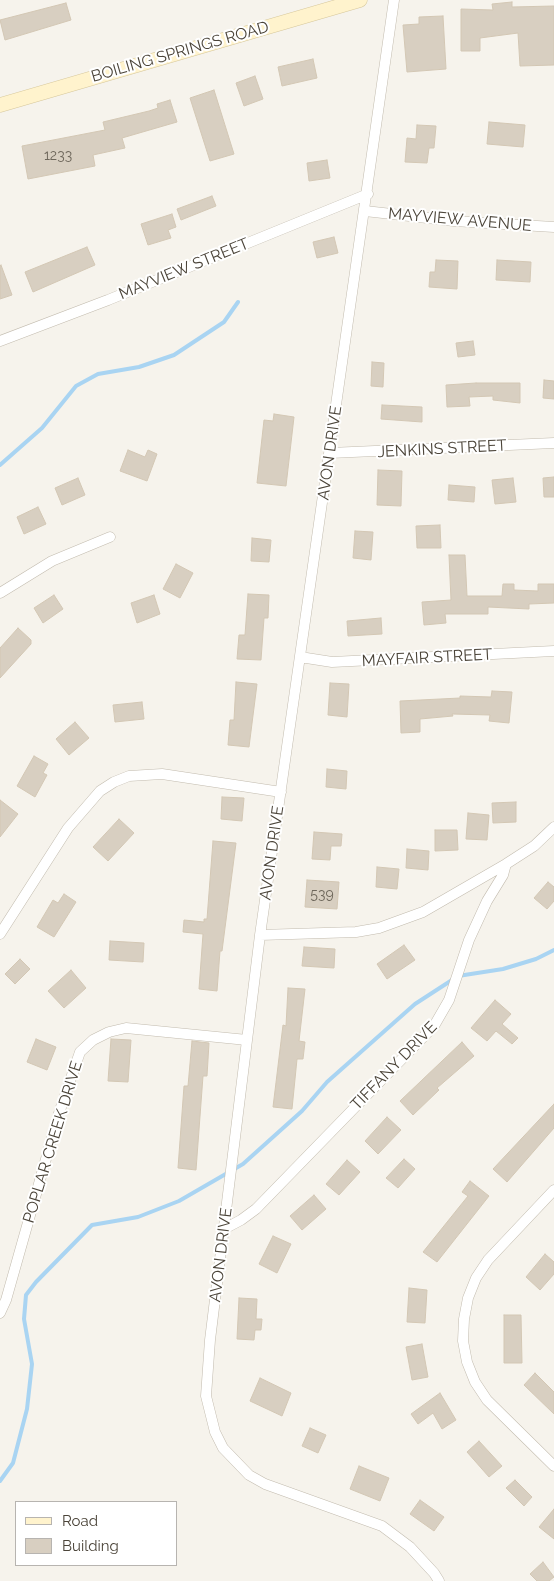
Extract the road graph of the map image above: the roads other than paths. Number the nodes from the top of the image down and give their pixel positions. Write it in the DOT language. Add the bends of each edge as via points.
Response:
graph roads {
  1 [pos="360,0"];
  2 [pos="394,0"];
  3 [pos="0,105"];
  4 [pos="368,194"];
  5 [pos="365,211"];
  6 [pos="554,227"];
  7 [pos="0,342"];
  8 [pos="554,443"];
  9 [pos="330,453"];
  10 [pos="110,537"];
  11 [pos="0,593"];
  12 [pos="554,651"];
  13 [pos="300,658"];
  14 [pos="281,792"];
  15 [pos="554,827"];
  16 [pos="506,864"];
  17 [pos="0,934"];
  18 [pos="260,935"];
  19 [pos="247,1040"];
  20 [pos="554,1190"];
  21 [pos="224,1229"];
  22 [pos="0,1312"];
  23 [pos="554,1466"];
  24 [pos="439,1581"];
  1 -- 3 [label="main road, BOILING SPRINGS ROAD"];
  2 -- 4 [label="street, AVON DRIVE"];
  4 -- 5 [label="street, AVON DRIVE"];
  4 -- 7 [label="street, MAYVIEW STREET"];
  5 -- 6 [label="street, MAYVIEW AVENUE" via="454,222"];
  5 -- 9 [label="street, AVON DRIVE"];
  8 -- 9 [label="street, JENKINS STREET"];
  9 -- 13 [label="street, AVON DRIVE"];
  10 -- 11 [label="street" via="52,561"];
  12 -- 13 [label="street, MAYFAIR STREET" via="332,662"];
  13 -- 14 [label="street, AVON DRIVE"];
  14 -- 17 [label="street" via="162,774 129,776 114,782 100,791 68,828"];
  14 -- 18 [label="street, AVON DRIVE"];
  15 -- 16 [label="street" via="534,846"];
  16 -- 18 [label="street" via="423,912 379,928 356,932"];
  16 -- 21 [label="street, TIFFANY DRIVE" via="469,940 449,1000 434,1026 256,1209"];
  18 -- 19 [label="street, AVON DRIVE"];
  19 -- 21 [label="street, AVON DRIVE"];
  19 -- 22 [label="street, POPLAR CREEK DRIVE" via="126,1028 109,1032 80,1052"];
  20 -- 23 [label="street" via="488,1260 476,1278 465,1312 463,1341 475,1382 487,1400"];
  21 -- 24 [label="street, AVON DRIVE" via="206,1396 214,1432 223,1448 249,1475 264,1484 392,1532 410,1547"];
}
